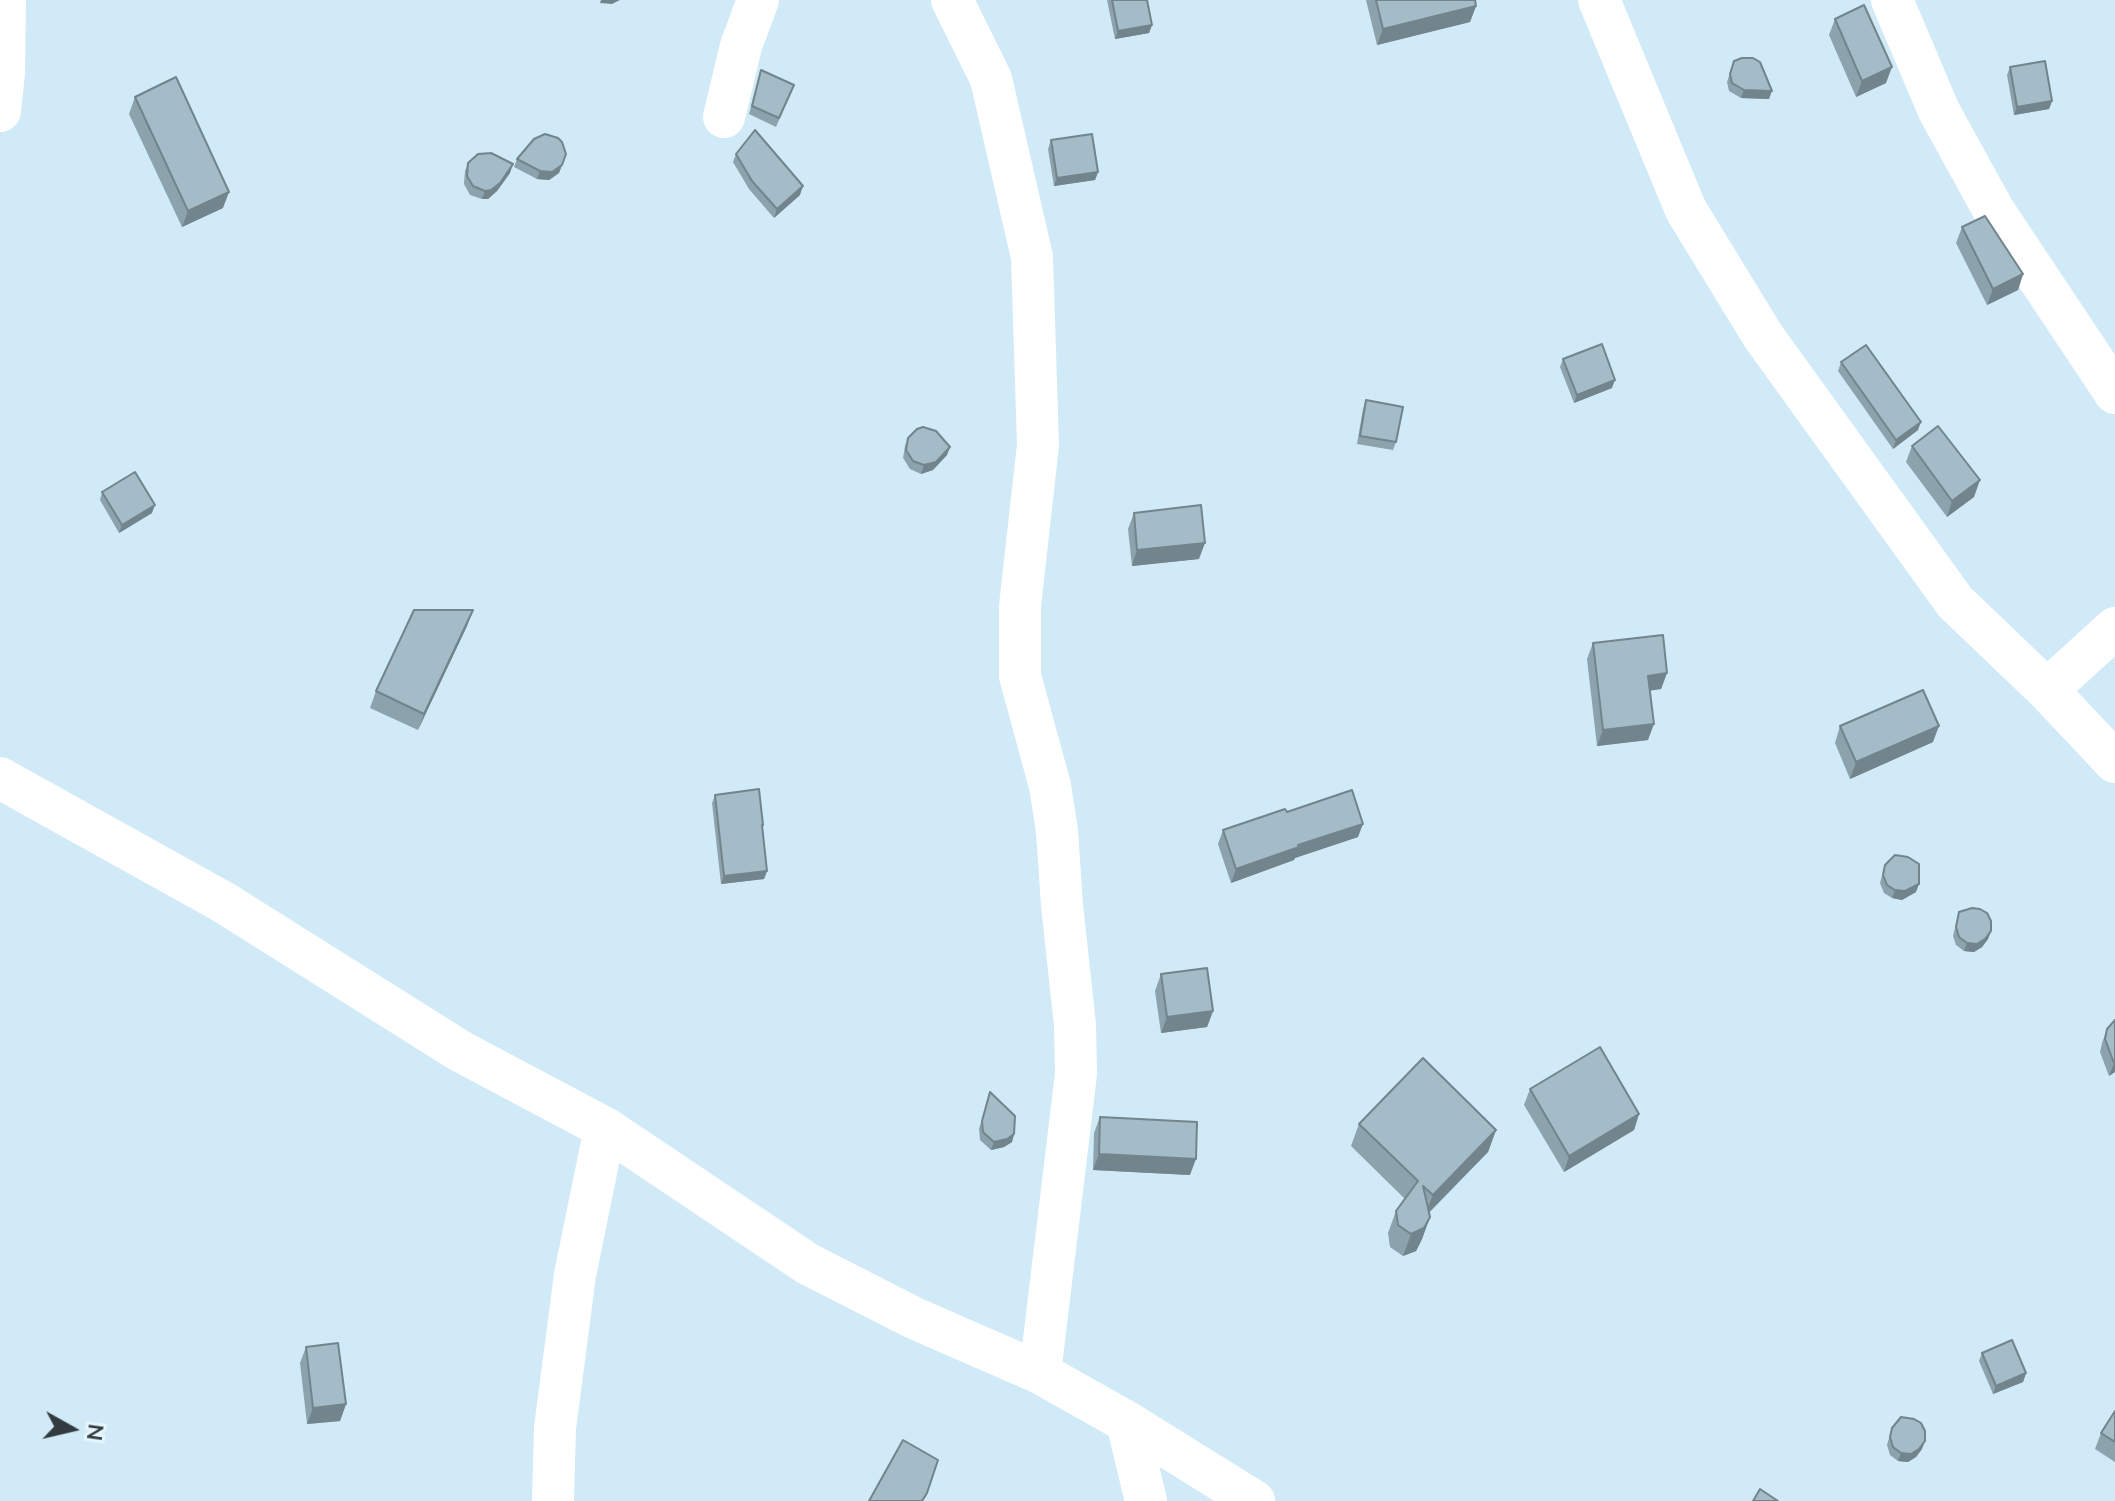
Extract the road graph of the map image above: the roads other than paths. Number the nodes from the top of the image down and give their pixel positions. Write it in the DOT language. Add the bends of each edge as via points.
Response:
graph roads {
  1 [pos="5,0"];
  2 [pos="758,0"];
  3 [pos="952,0"];
  4 [pos="1599,0"];
  5 [pos="1892,0"];
  6 [pos="0,111"];
  7 [pos="724,117"];
  8 [pos="2115,393"];
  9 [pos="2115,628"];
  10 [pos="2047,690"];
  11 [pos="2115,762"];
  12 [pos="0,778"];
  13 [pos="605,1128"];
  14 [pos="1040,1373"];
  15 [pos="1127,1422"];
  16 [pos="553,1501"];
  17 [pos="1146,1501"];
  18 [pos="1254,1501"];
  1 -- 6 [label="street"];
  2 -- 7 [label="street"];
  3 -- 14 [label="street" via="991,79 1032,257 1038,445 1020,606 1020,676 1057,831 1076,1074"];
  4 -- 10 [label="street" via="1686,210 1763,336 1955,602"];
  5 -- 8 [label="street" via="1939,111 1994,211"];
  9 -- 10 [label="street"];
  10 -- 11 [label="street"];
  12 -- 13 [label="street" via="223,902 460,1051"];
  13 -- 14 [label="street" via="808,1264"];
  13 -- 16 [label="street" via="575,1275 555,1428"];
  14 -- 15 [label="street"];
  15 -- 17 [label="street"];
  15 -- 18 [label="street"];
}
